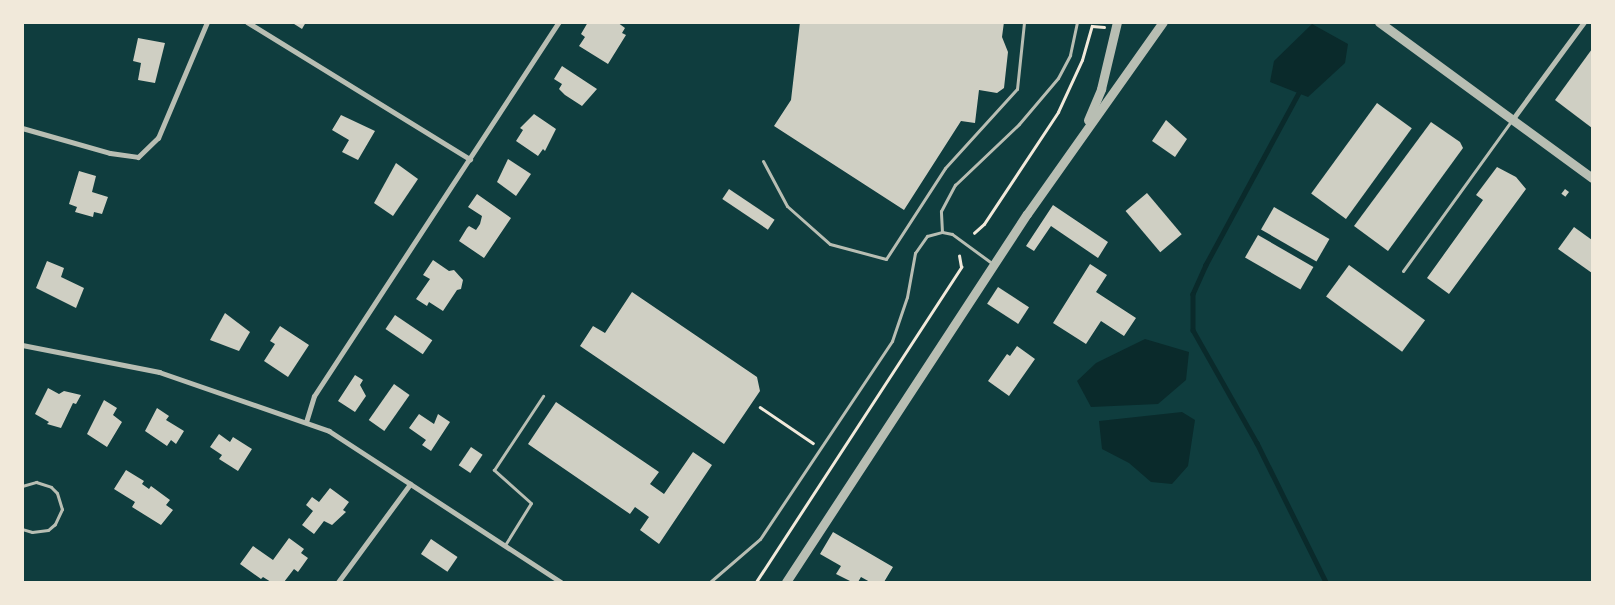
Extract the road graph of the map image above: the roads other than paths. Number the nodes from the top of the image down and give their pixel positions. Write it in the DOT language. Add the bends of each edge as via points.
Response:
graph roads {
  1 [pos="207,22"];
  2 [pos="247,22"];
  3 [pos="560,22"];
  4 [pos="1024,22"];
  5 [pos="1077,22"];
  6 [pos="1117,22"];
  7 [pos="1162,22"];
  8 [pos="1379,22"];
  9 [pos="1584,22"];
  10 [pos="1512,120"];
  11 [pos="22,128"];
  12 [pos="1076,143"];
  13 [pos="470,159"];
  14 [pos="763,161"];
  15 [pos="1592,178"];
  16 [pos="942,232"];
  17 [pos="993,264"];
  18 [pos="1403,271"];
  19 [pos="22,345"];
  20 [pos="543,396"];
  21 [pos="306,422"];
  22 [pos="410,484"];
  23 [pos="22,486"];
  24 [pos="23,530"];
  25 [pos="504,545"];
  26 [pos="794,567"];
  27 [pos="338,582"];
  28 [pos="561,582"];
  29 [pos="710,582"];
  30 [pos="780,582"];
  31 [pos="786,582"];
  1 -- 11 [label="street" via="158,138 138,156 110,153"];
  2 -- 13 [label="street"];
  3 -- 13 [label="street"];
  4 -- 14 [label="lane" via="1017,88 945,168 886,259 830,244 787,206"];
  5 -- 16 [label="lane" via="1070,55 1058,78 1019,124 949,193 941,211"];
  6 -- 12 [label="street" via="1101,89"];
  7 -- 12 [label="street"];
  8 -- 10 [label="street"];
  9 -- 10 [label="street"];
  10 -- 15 [label="street"];
  10 -- 18 [label="lane"];
  12 -- 17 [label="street"];
  13 -- 21 [label="street" via="314,396"];
  16 -- 17 [label="lane" via="952,234"];
  16 -- 29 [label="lane" via="927,236 916,252 907,297 892,341 760,539"];
  17 -- 26 [label="street"];
  19 -- 21 [label="street" via="159,372"];
  20 -- 25 [label="lane" via="494,470 531,503"];
  21 -- 22 [label="street" via="329,431"];
  22 -- 25 [label="street"];
  22 -- 27 [label="street"];
  23 -- 24 [label="lane" via="36,482 51,487 57,493 62,509 60,517 48,530"];
  25 -- 28 [label="street"];
  26 -- 30 [label="street"];
  26 -- 31 [label="street"];
}
